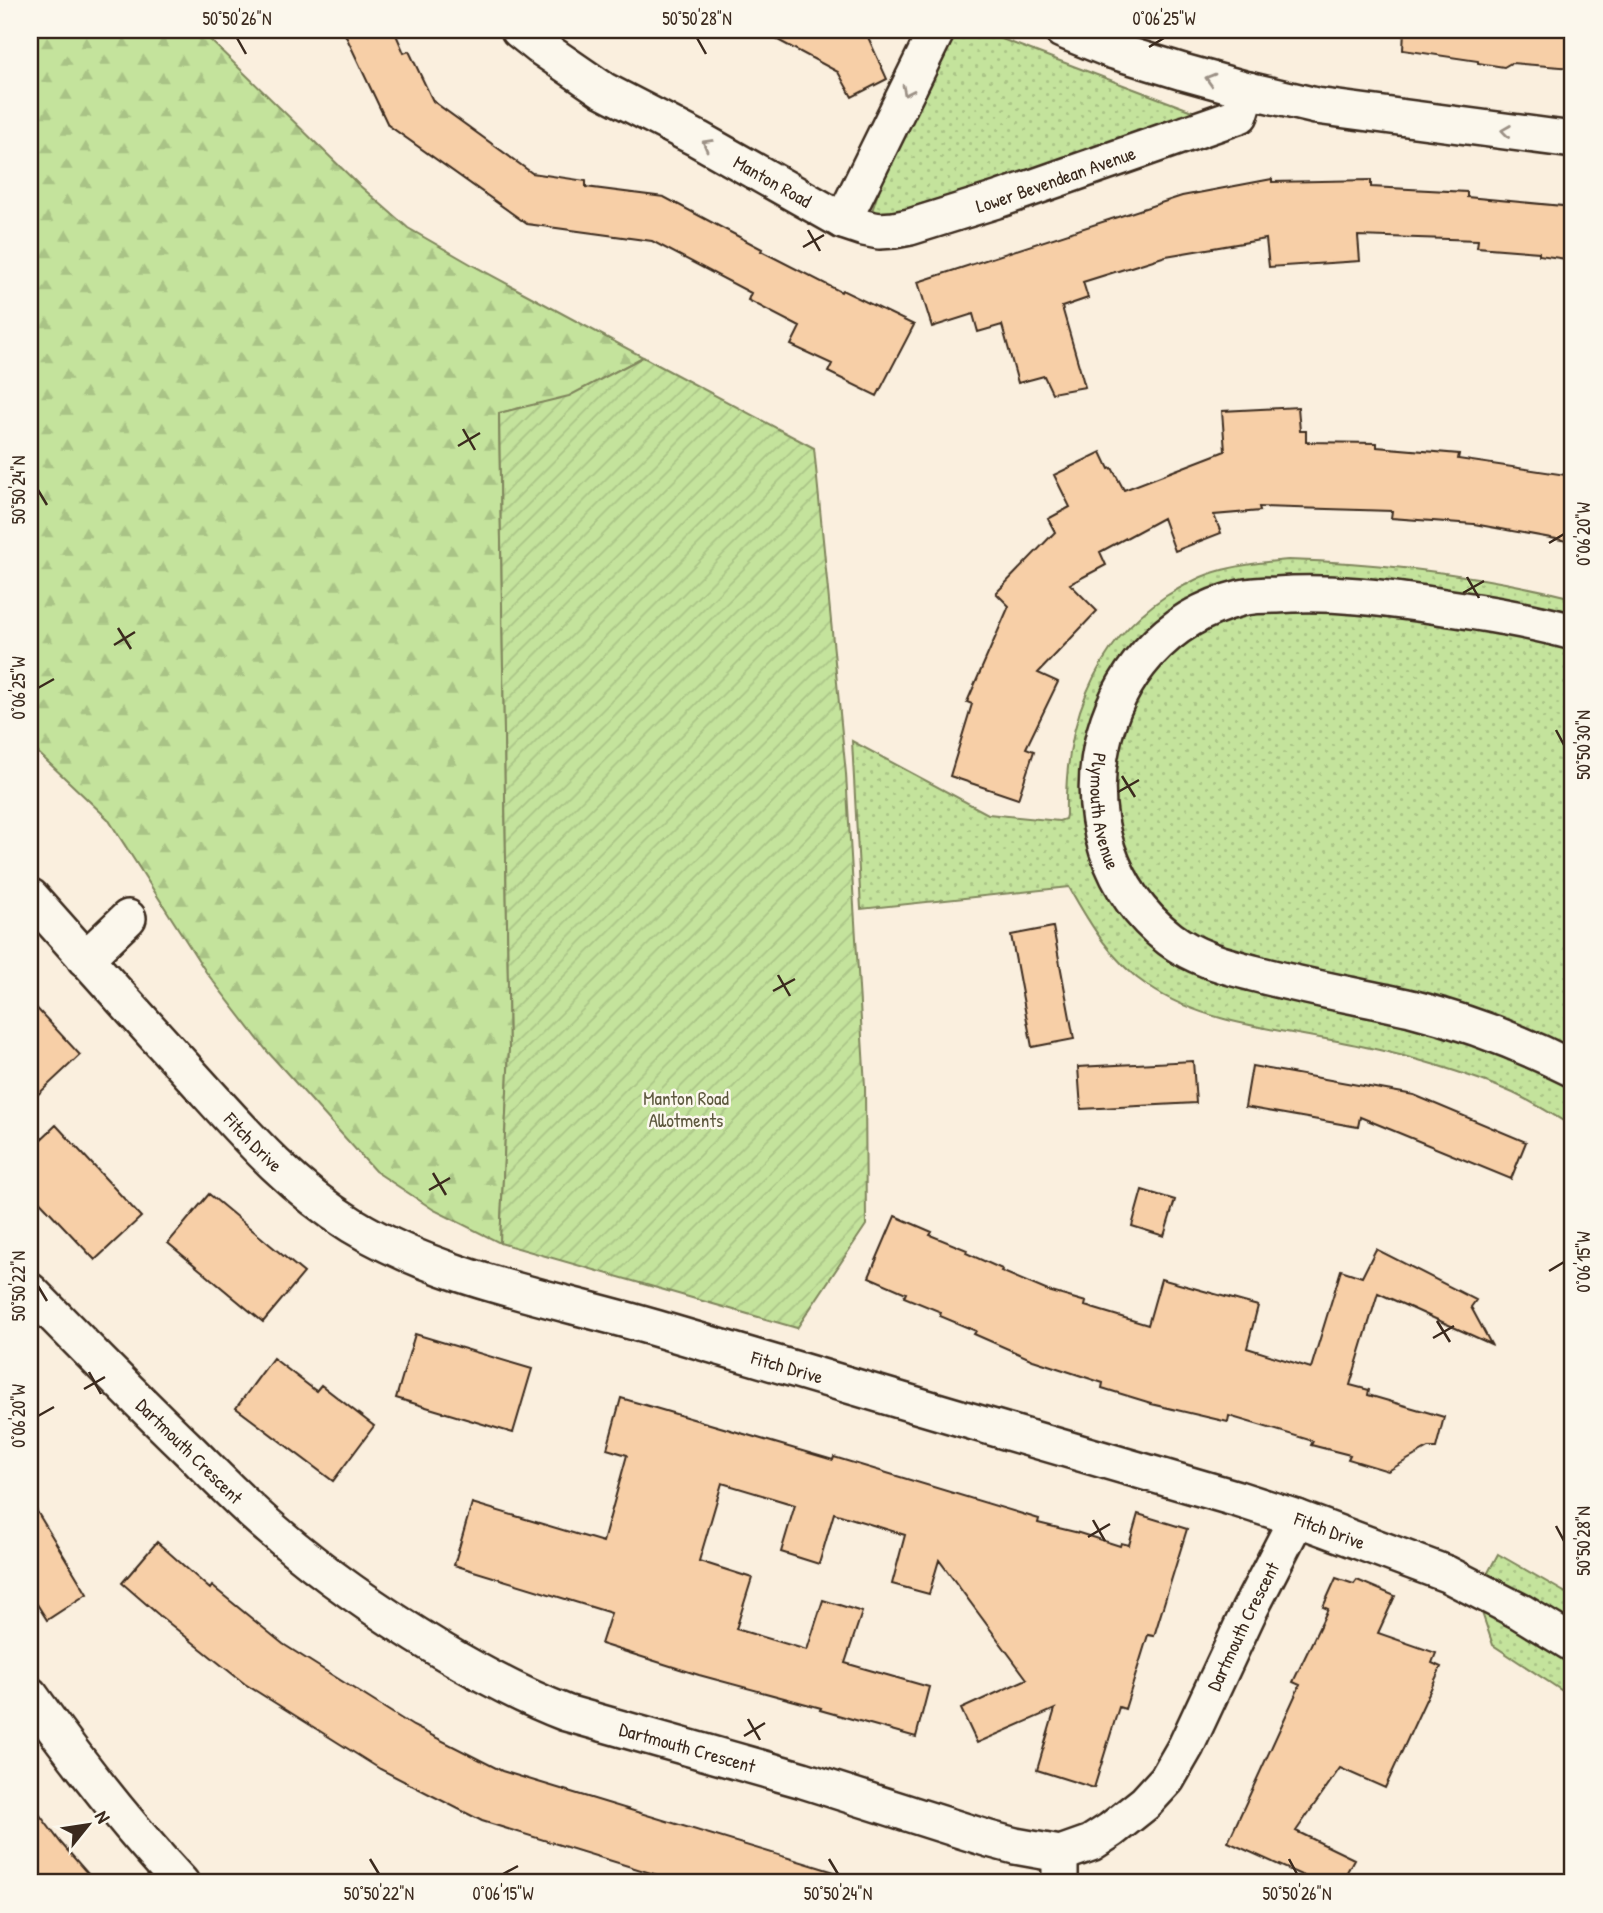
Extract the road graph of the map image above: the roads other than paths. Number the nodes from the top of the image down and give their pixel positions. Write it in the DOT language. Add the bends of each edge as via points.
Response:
graph roads {
  1 [pos="519,30"];
  2 [pos="937,30"];
  3 [pos="1062,30"];
  4 [pos="1248,90"];
  5 [pos="1573,140"];
  6 [pos="843,221"];
  7 [pos="1573,632"];
  8 [pos="31,897"];
  9 [pos="128,918"];
  10 [pos="85,959"];
  11 [pos="1573,1069"];
  12 [pos="30,1291"];
  13 [pos="1297,1518"];
  14 [pos="1573,1644"];
  15 [pos="30,1695"];
  16 [pos="1060,1869"];
  17 [pos="181,1883"];
  6 -- 1 [label="street, Manton Road, one-way" via="603,90"];
  2 -- 6 [label="street, one-way"];
  4 -- 3 [label="street, one-way" via="1111,50"];
  5 -- 4 [label="street, one-way" via="1316,106"];
  4 -- 6 [label="street, Lower Bevendean Avenue" via="1241,115 1000,199 894,230 871,230"];
  7 -- 11 [label="street, Plymouth Avenue" via="1374,596 1298,593 1244,597 1220,604 1169,634 1133,672 1104,733 1097,785 1101,828 1118,878 1148,919 1182,947 1211,962 1292,984 1446,1018"];
  8 -- 10 [label="street, Fitch Drive"];
  9 -- 10 [label="street"];
  10 -- 13 [label="street, Fitch Drive" via="284,1173 352,1225 389,1245 452,1271 528,1294"];
  12 -- 16 [label="street, Dartmouth Crescent" via="275,1532 358,1597 466,1665 566,1713 803,1780 989,1839"];
  13 -- 14 [label="street, Fitch Drive" via="1447,1574"];
  13 -- 16 [label="street, Dartmouth Crescent" via="1167,1779 1145,1803"];
  15 -- 17 [label="street" via="91,1777"];
}
